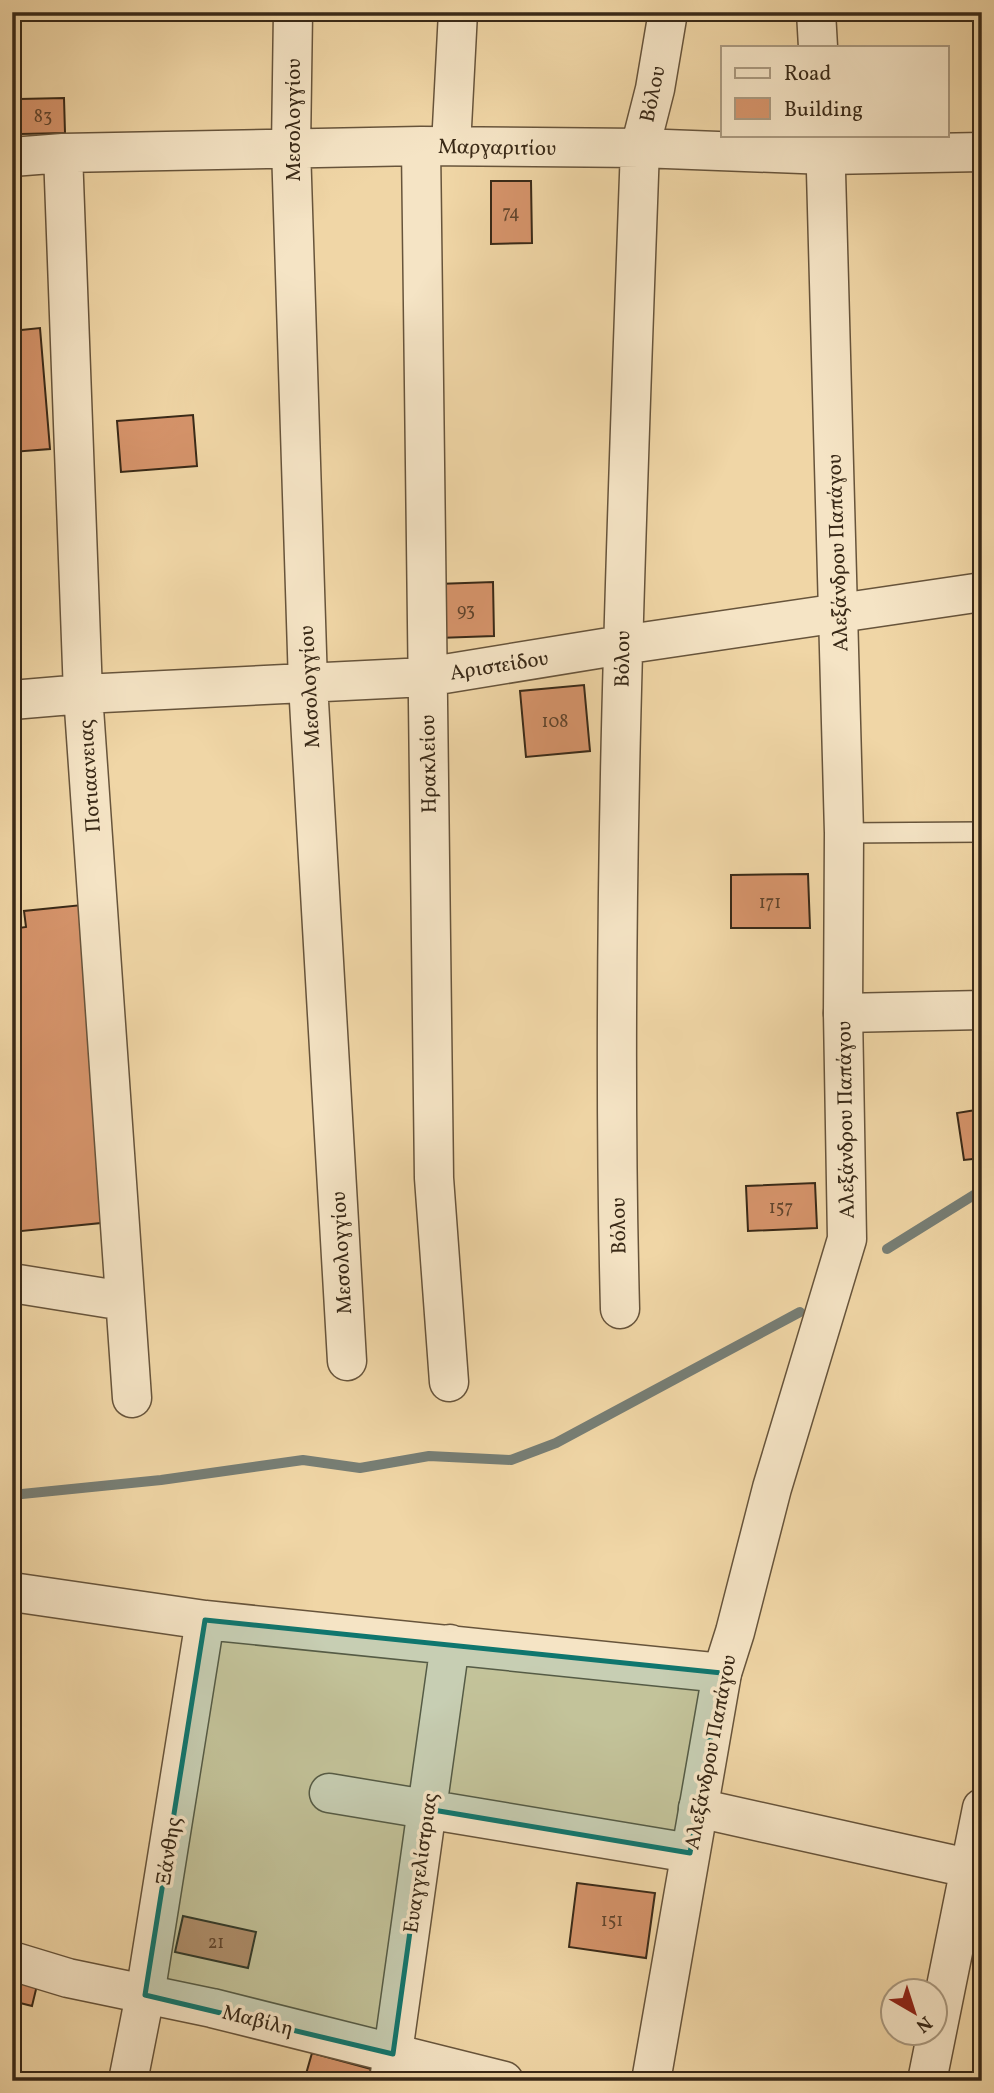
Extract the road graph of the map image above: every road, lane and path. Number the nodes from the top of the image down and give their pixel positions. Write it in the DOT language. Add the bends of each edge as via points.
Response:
graph roads {
  1 [pos="293,12"];
  2 [pos="458,12"];
  3 [pos="668,12"];
  4 [pos="816,12"];
  5 [pos="818,46"];
  6 [pos="826,145"];
  7 [pos="436,146"];
  8 [pos="291,147"];
  9 [pos="640,148"];
  10 [pos="982,152"];
  11 [pos="63,153"];
  12 [pos="12,158"];
  13 [pos="982,592"];
  14 [pos="838,614"];
  15 [pos="622,645"];
  16 [pos="426,677"];
  17 [pos="308,684"];
  18 [pos="83,694"];
  19 [pos="12,700"];
  20 [pos="982,832"];
  21 [pos="844,833"];
  22 [pos="982,1010"];
  23 [pos="843,1013"];
  24 [pos="12,1283"];
  25 [pos="124,1301"];
  26 [pos="620,1309"];
  27 [pos="347,1361"];
  28 [pos="449,1382"];
  29 [pos="132,1398"];
  30 [pos="12,1592"];
  31 [pos="205,1620"];
  32 [pos="450,1644"];
  33 [pos="722,1673"];
  34 [pos="329,1793"];
  35 [pos="698,1808"];
  36 [pos="982,1808"];
  37 [pos="427,1809"];
  38 [pos="690,1853"];
  39 [pos="968,1868"];
  40 [pos="12,1961"];
  41 [pos="145,1995"];
  42 [pos="391,2067"];
  43 [pos="128,2081"];
  44 [pos="504,2081"];
  45 [pos="651,2081"];
  46 [pos="927,2081"];
  1 -- 8 [label="street, Μεσολογγίου"];
  2 -- 7 [label="street, Ηρακλείου"];
  3 -- 9 [label="street, Βόλου"];
  4 -- 5 [label="street"];
  6 -- 9 [label="street, Μαργαριτίου"];
  6 -- 10 [label="street, Μαργαριτίου"];
  6 -- 14 [label="street, Αλεξάνδρου Παπάγου"];
  7 -- 8 [label="street, Μαργαριτίου"];
  7 -- 9 [label="street, Μαργαριτίου"];
  7 -- 16 [label="street, Ηρακλείου"];
  8 -- 11 [label="street, Μαργαριτίου"];
  8 -- 17 [label="street, Μεσολογγίου"];
  9 -- 15 [label="street, Βόλου"];
  11 -- 12 [label="street, Μαργαριτίου"];
  11 -- 18 [label="street, Ποτιαανειας"];
  13 -- 14 [label="street, Αριστείδου"];
  14 -- 15 [label="street, Αριστείδου"];
  14 -- 21 [label="street, Αλεξάνδρου Παπάγου"];
  15 -- 16 [label="street, Αριστείδου"];
  15 -- 26 [label="street, Βόλου" via="616,1148"];
  16 -- 17 [label="street, Αριστείδου"];
  16 -- 28 [label="street, Ηρακλείου" via="434,1178"];
  17 -- 18 [label="street, Αριστείδου"];
  17 -- 27 [label="street, Μεσολογγίου"];
  18 -- 19 [label="street, Αριστείδου"];
  18 -- 25 [label="street, Ποτιαανειας"];
  20 -- 21 [label="lane"];
  21 -- 23 [label="street, Αλεξάνδρου Παπάγου"];
  22 -- 23 [label="street"];
  23 -- 33 [label="street, Αλεξάνδρου Παπάγου" via="847,1239"];
  24 -- 25 [label="street"];
  25 -- 29 [label="street, Ποτιαανειας"];
  30 -- 31 [label="street"];
  31 -- 32 [label="street"];
  31 -- 41 [label="street, Ξάνθης"];
  32 -- 33 [label="street"];
  32 -- 37 [label="street, Ευαγγελίστριας"];
  33 -- 35 [label="street, Αλεξάνδρου Παπάγου"];
  34 -- 37 [label="street"];
  35 -- 38 [label="street, Αλεξάνδρου Παπάγου"];
  35 -- 39 [label="street"];
  36 -- 39 [label="street"];
  37 -- 38 [label="street"];
  37 -- 42 [label="street, Ευαγγελίστριας"];
  38 -- 45 [label="street, Αλεξάνδρου Παπάγου"];
  39 -- 46 [label="street"];
  40 -- 41 [label="street, Μαβίλη"];
  41 -- 42 [label="street, Μαβίλη" via="212,2008"];
  41 -- 43 [label="street, Ξάνθης"];
  42 -- 44 [label="street, Μαβίλη"];
}
